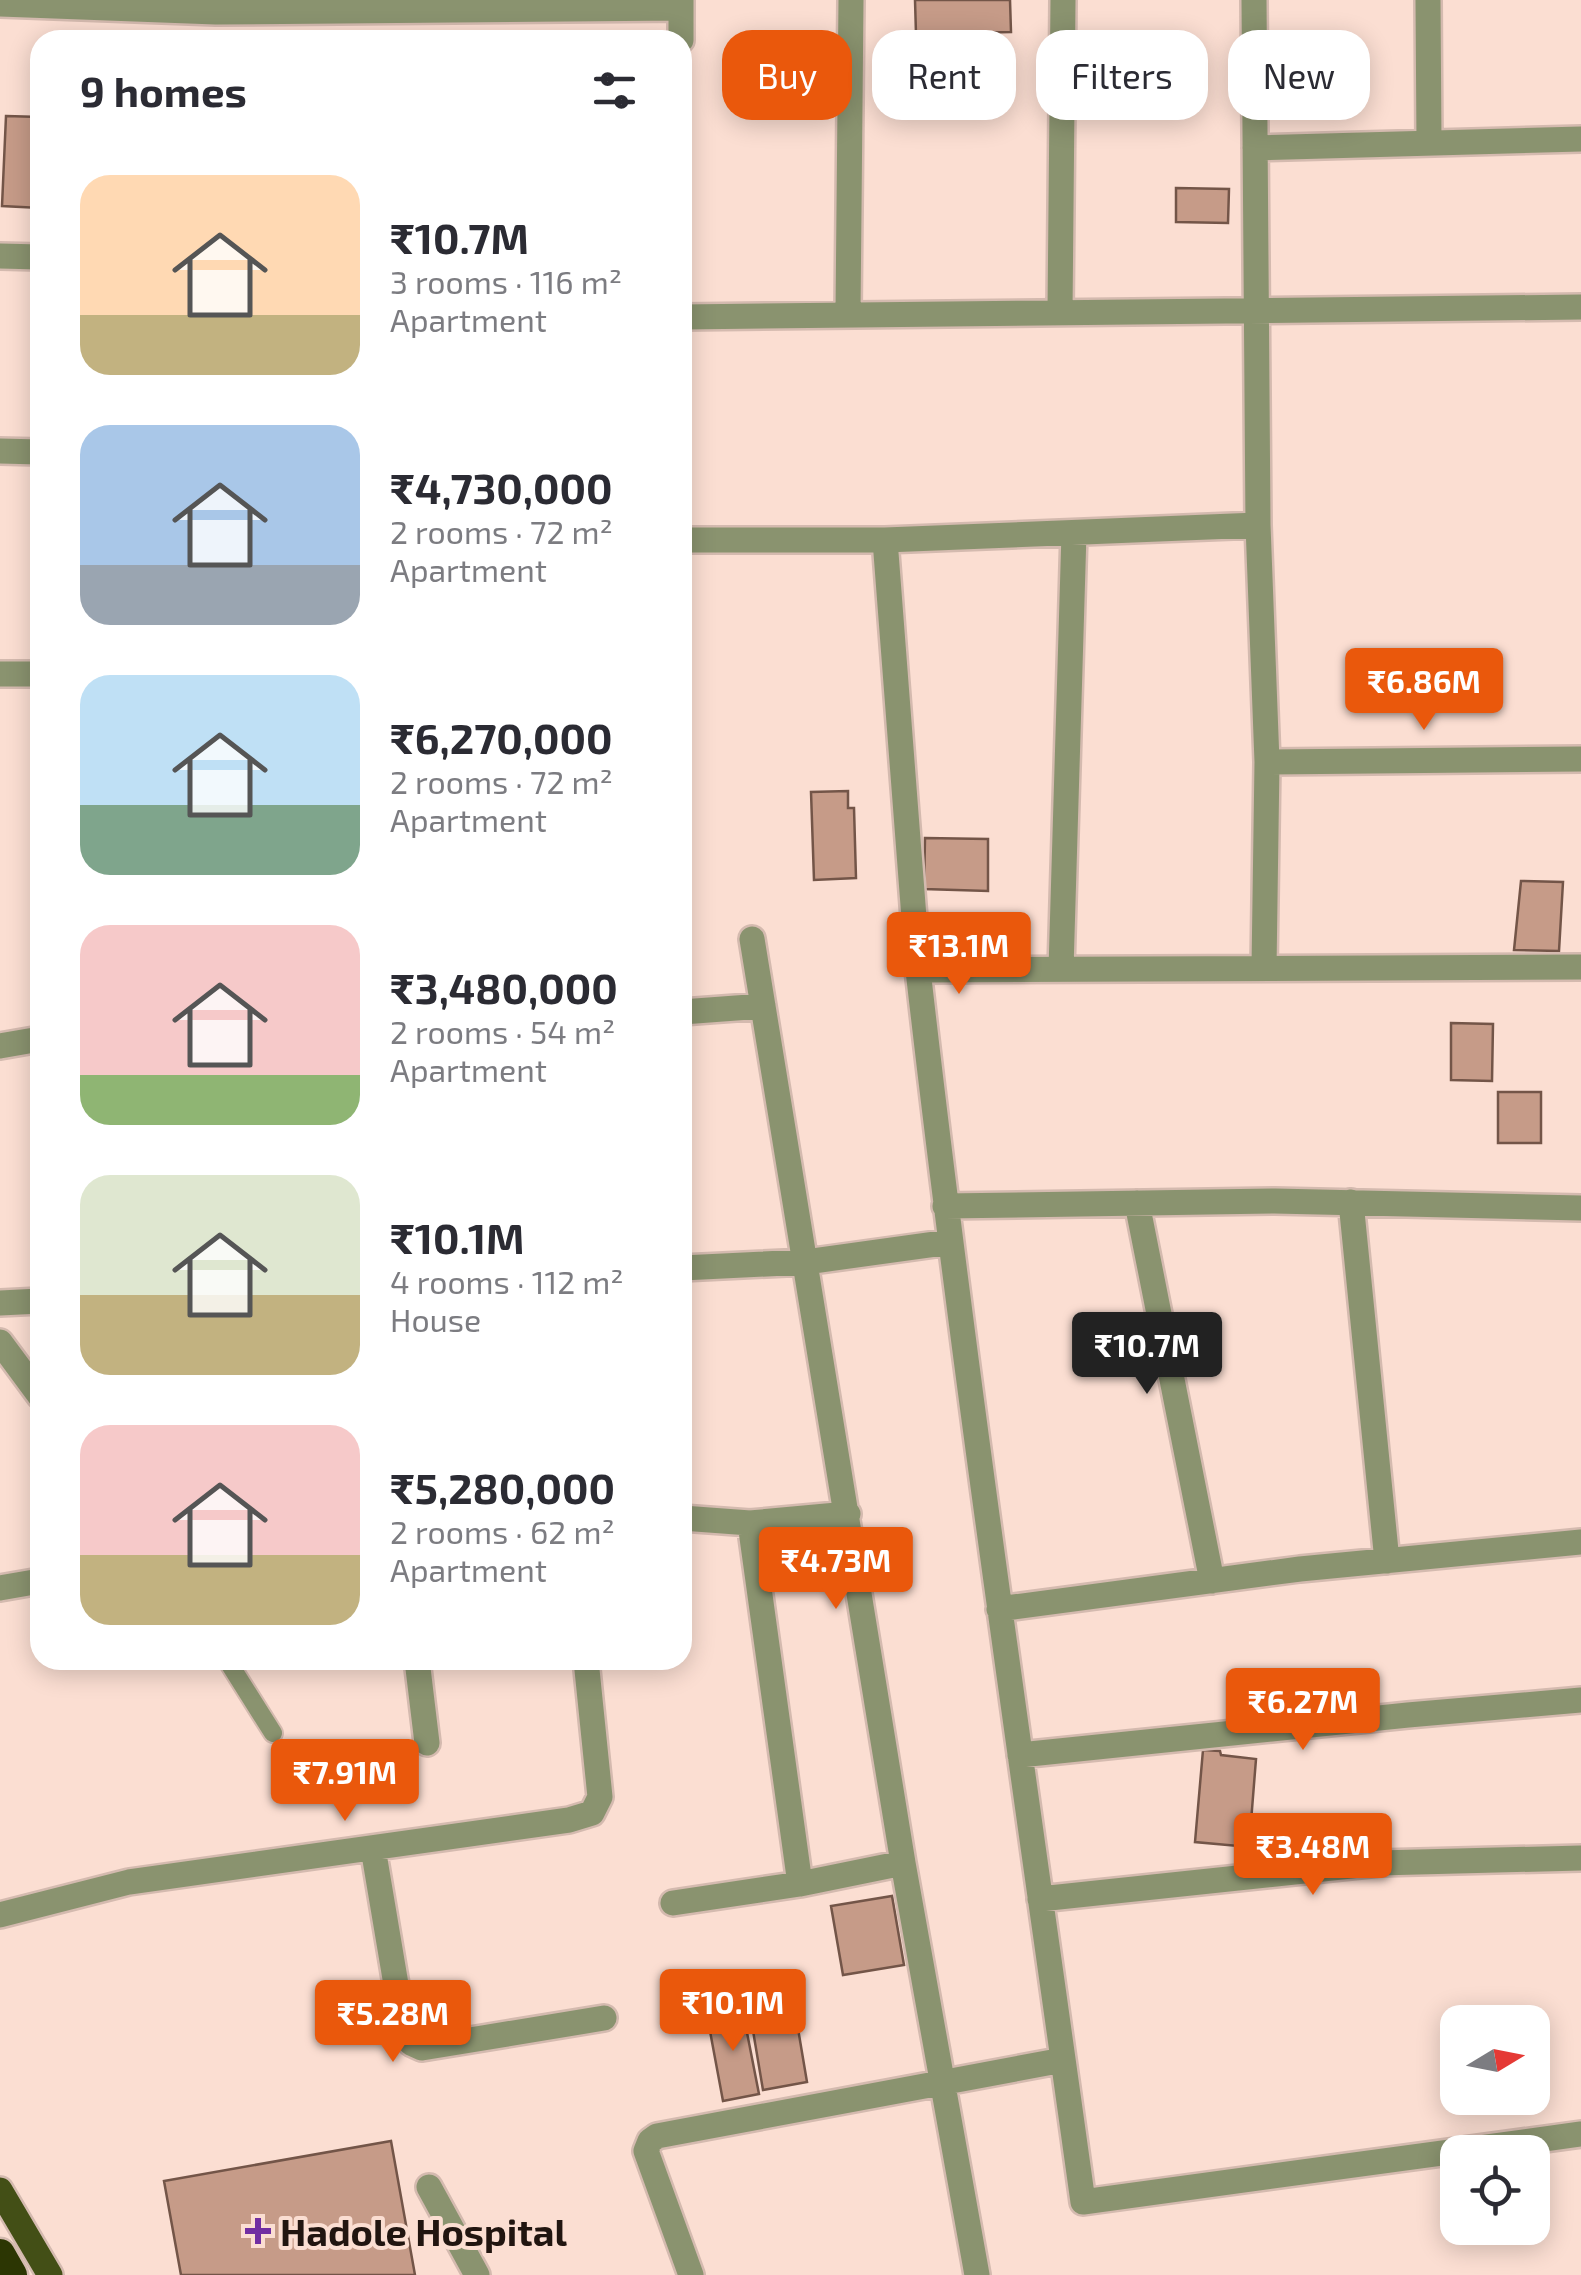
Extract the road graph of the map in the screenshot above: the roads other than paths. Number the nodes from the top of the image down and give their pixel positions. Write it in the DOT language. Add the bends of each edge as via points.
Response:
graph roads {
  1 [pos="850,0"];
  2 [pos="1063,0"];
  3 [pos="1254,0"];
  4 [pos="1428,0"];
  5 [pos="0,4"];
  6 [pos="681,4"];
  7 [pos="216,6"];
  8 [pos="681,30"];
  9 [pos="1581,139"];
  10 [pos="1429,143"];
  11 [pos="1255,148"];
  12 [pos="0,256"];
  13 [pos="30,257"];
  14 [pos="1581,307"];
  15 [pos="1060,312"];
  16 [pos="1256,312"];
  17 [pos="848,313"];
  18 [pos="692,316"];
  19 [pos="0,452"];
  20 [pos="30,452"];
  21 [pos="1258,526"];
  22 [pos="1074,532"];
  23 [pos="692,540"];
  24 [pos="885,540"];
  25 [pos="0,674"];
  26 [pos="30,674"];
  27 [pos="1581,759"];
  28 [pos="1267,762"];
  29 [pos="752,939"];
  30 [pos="1264,968"];
  31 [pos="1581,968"];
  32 [pos="1061,969"];
  33 [pos="918,970"];
  34 [pos="763,1006"];
  35 [pos="692,1011"];
  36 [pos="30,1041"];
  37 [pos="0,1046"];
  38 [pos="1351,1202"];
  39 [pos="1136,1203"];
  40 [pos="945,1206"];
  41 [pos="1581,1208"];
  42 [pos="950,1242"];
  43 [pos="806,1262"];
  44 [pos="692,1268"];
  45 [pos="30,1302"];
  46 [pos="0,1303"];
  47 [pos="0,1342"];
  48 [pos="30,1382"];
  49 [pos="848,1514"];
  50 [pos="692,1519"];
  51 [pos="750,1523"];
  52 [pos="1581,1542"];
  53 [pos="1387,1561"];
  54 [pos="1212,1580"];
  55 [pos="30,1583"];
  56 [pos="0,1588"];
  57 [pos="999,1609"];
  58 [pos="233,1670"];
  59 [pos="418,1670"];
  60 [pos="587,1670"];
  61 [pos="1581,1700"];
  62 [pos="274,1733"];
  63 [pos="427,1743"];
  64 [pos="1020,1755"];
  65 [pos="373,1848"];
  66 [pos="1581,1858"];
  67 [pos="904,1863"];
  68 [pos="800,1884"];
  69 [pos="1040,1899"];
  70 [pos="673,1903"];
  71 [pos="0,1915"];
  72 [pos="604,2018"];
  73 [pos="1063,2060"];
  74 [pos="941,2085"];
  75 [pos="1581,2134"];
  76 [pos="430,2187"];
  77 [pos="0,2190"];
  78 [pos="0,2254"];
  79 [pos="12,2275"];
  80 [pos="50,2275"];
  81 [pos="478,2275"];
  82 [pos="692,2275"];
  83 [pos="977,2275"];
  1 -- 17 [label="street"];
  2 -- 15 [label="street"];
  3 -- 11 [label="street"];
  4 -- 10 [label="street"];
  5 -- 7 [label="street"];
  6 -- 7 [label="street"];
  6 -- 8 [label="street"];
  9 -- 10 [label="street"];
  10 -- 11 [label="street"];
  11 -- 16 [label="street"];
  12 -- 13 [label="street"];
  14 -- 16 [label="street"];
  15 -- 16 [label="street"];
  15 -- 17 [label="street"];
  16 -- 21 [label="street"];
  17 -- 18 [label="street"];
  19 -- 20 [label="street"];
  21 -- 22 [label="street"];
  21 -- 28 [label="street"];
  22 -- 24 [label="street"];
  22 -- 32 [label="street"];
  23 -- 24 [label="street"];
  24 -- 33 [label="street"];
  25 -- 26 [label="street"];
  27 -- 28 [label="street"];
  28 -- 30 [label="street"];
  29 -- 34 [label="street"];
  30 -- 31 [label="street"];
  30 -- 32 [label="street"];
  32 -- 33 [label="street"];
  33 -- 40 [label="street"];
  34 -- 35 [label="street"];
  34 -- 43 [label="street"];
  36 -- 37 [label="street"];
  38 -- 39 [label="street"];
  38 -- 41 [label="street"];
  38 -- 53 [label="street"];
  39 -- 40 [label="street"];
  39 -- 54 [label="street"];
  40 -- 42 [label="street"];
  42 -- 43 [label="street"];
  42 -- 57 [label="street"];
  43 -- 44 [label="street"];
  43 -- 49 [label="street"];
  45 -- 46 [label="street"];
  47 -- 48 [label="street"];
  49 -- 51 [label="street"];
  49 -- 67 [label="street"];
  50 -- 51 [label="street"];
  51 -- 68 [label="street"];
  52 -- 53 [label="street"];
  53 -- 54 [label="street"];
  54 -- 57 [label="street"];
  55 -- 56 [label="street"];
  57 -- 64 [label="street"];
  58 -- 62 [label="lane"];
  59 -- 63 [label="street"];
  60 -- 65 [label="street" via="600,1797 592,1812"];
  61 -- 64 [label="street"];
  64 -- 69 [label="street"];
  65 -- 71 [label="street" via="129,1882"];
  65 -- 72 [label="street" via="410,2043 422,2048"];
  66 -- 69 [label="street" via="1378,1864"];
  67 -- 68 [label="street"];
  67 -- 74 [label="street"];
  68 -- 70 [label="street"];
  69 -- 73 [label="street"];
  73 -- 74 [label="street"];
  73 -- 75 [label="street" via="1083,2202"];
  74 -- 82 [label="street" via="650,2140 646,2151"];
  74 -- 83 [label="street"];
  76 -- 81 [label="street"];
  77 -- 80 [label="main road"];
  78 -- 79 [label="highway"];
}
